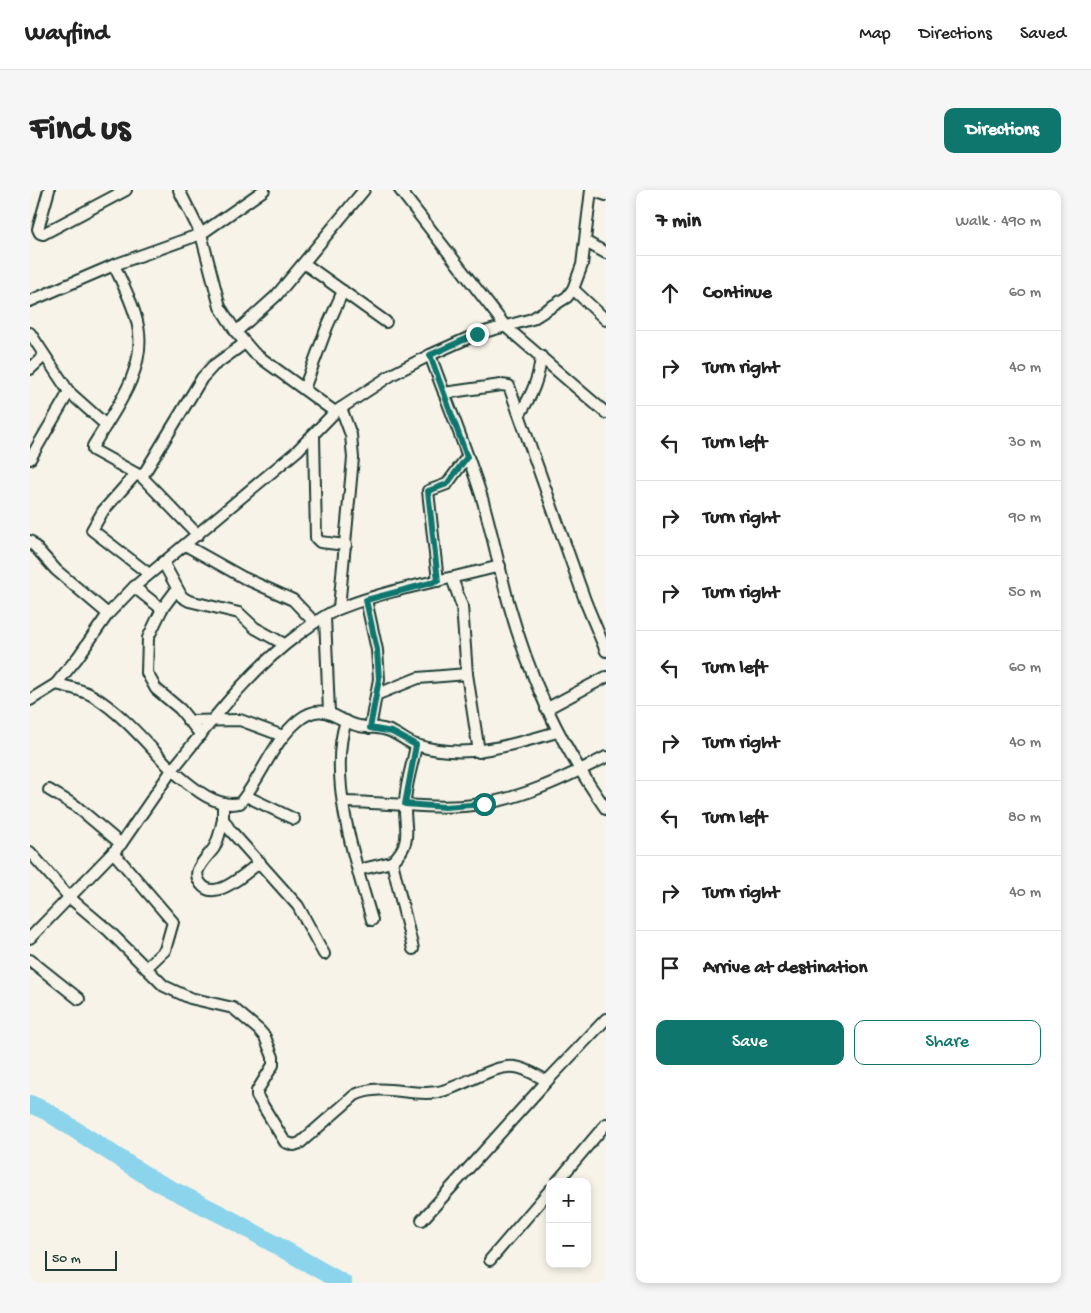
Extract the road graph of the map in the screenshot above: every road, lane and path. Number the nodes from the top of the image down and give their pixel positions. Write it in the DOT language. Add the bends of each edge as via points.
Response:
graph roads {
  1 [pos="48,190"];
  2 [pos="126,190"];
  3 [pos="179,190"];
  4 [pos="264,190"];
  5 [pos="364,190"];
  6 [pos="400,190"];
  7 [pos="591,190"];
  8 [pos="606,195"];
  9 [pos="201,234"];
  10 [pos="586,242"];
  11 [pos="606,253"];
  12 [pos="305,264"];
  13 [pos="114,266"];
  14 [pos="573,289"];
  15 [pos="344,291"];
  16 [pos="30,301"];
  17 [pos="606,320"];
  18 [pos="386,322"];
  19 [pos="506,327"];
  20 [pos="236,332"];
  21 [pos="31,339"];
  22 [pos="245,343"];
  23 [pos="430,355"];
  24 [pos="44,356"];
  25 [pos="541,356"];
  26 [pos="30,369"];
  27 [pos="304,389"];
  28 [pos="69,392"];
  29 [pos="444,393"];
  30 [pos="338,410"];
  31 [pos="606,413"];
  32 [pos="520,414"];
  33 [pos="106,425"];
  34 [pos="314,435"];
  35 [pos="467,457"];
  36 [pos="30,459"];
  37 [pos="138,476"];
  38 [pos="198,535"];
  39 [pos="30,541"];
  40 [pos="185,545"];
  41 [pos="346,545"];
  42 [pos="163,562"];
  43 [pos="500,566"];
  44 [pos="150,574"];
  45 [pos="452,578"];
  46 [pos="438,581"];
  47 [pos="134,587"];
  48 [pos="178,589"];
  49 [pos="366,600"];
  50 [pos="340,608"];
  51 [pos="162,609"];
  52 [pos="108,614"];
  53 [pos="324,617"];
  54 [pos="314,622"];
  55 [pos="284,644"];
  56 [pos="606,651"];
  57 [pos="467,674"];
  58 [pos="606,677"];
  59 [pos="56,684"];
  60 [pos="378,694"];
  61 [pos="30,700"];
  62 [pos="546,709"];
  63 [pos="328,712"];
  64 [pos="213,720"];
  65 [pos="188,721"];
  66 [pos="346,721"];
  67 [pos="370,728"];
  68 [pos="557,732"];
  69 [pos="201,735"];
  70 [pos="283,736"];
  71 [pos="416,745"];
  72 [pos="479,752"];
  73 [pos="606,758"];
  74 [pos="172,770"];
  75 [pos="579,771"];
  76 [pos="49,790"];
  77 [pos="246,796"];
  78 [pos="344,802"];
  79 [pos="405,804"];
  80 [pos="223,805"];
  81 [pos="606,809"];
  82 [pos="223,819"];
  83 [pos="294,819"];
  84 [pos="121,844"];
  85 [pos="30,852"];
  86 [pos="113,852"];
  87 [pos="260,862"];
  88 [pos="392,862"];
  89 [pos="358,870"];
  90 [pos="70,898"];
  91 [pos="372,920"];
  92 [pos="30,938"];
  93 [pos="413,949"];
  94 [pos="324,954"];
  95 [pos="30,960"];
  96 [pos="146,968"];
  97 [pos="79,999"];
  98 [pos="606,1019"];
  99 [pos="547,1081"];
  100 [pos="606,1124"];
  101 [pos="560,1178"];
  102 [pos="546,1195"];
  103 [pos="422,1220"];
  104 [pos="490,1260"];
  1 -- 2 [label="street" via="38,229 43,234"];
  3 -- 9 [label="street"];
  4 -- 9 [label="street"];
  5 -- 12 [label="street"];
  6 -- 19 [label="street"];
  7 -- 8 [label="street"];
  7 -- 10 [label="street"];
  9 -- 13 [label="street"];
  9 -- 20 [label="street" via="220,307"];
  10 -- 11 [label="street"];
  10 -- 14 [label="street"];
  12 -- 15 [label="street"];
  12 -- 20 [label="street"];
  13 -- 16 [label="street"];
  13 -- 33 [label="street" via="134,311 140,340 128,390"];
  14 -- 17 [label="street"];
  14 -- 19 [label="street" via="555,306 532,319"];
  15 -- 18 [label="street"];
  15 -- 27 [label="street" via="326,326"];
  19 -- 23 [label="street" via="461,340"];
  19 -- 25 [label="street"];
  20 -- 22 [label="street"];
  21 -- 24 [label="street"];
  22 -- 27 [label="street"];
  22 -- 37 [label="street" via="202,378"];
  23 -- 29 [label="street"];
  23 -- 30 [label="street" via="393,374"];
  24 -- 26 [label="street"];
  24 -- 28 [label="street"];
  25 -- 31 [label="street"];
  25 -- 32 [label="street" via="539,378"];
  27 -- 30 [label="street"];
  28 -- 33 [label="street"];
  28 -- 36 [label="street"];
  29 -- 32 [label="street" via="506,384"];
  29 -- 35 [label="street"];
  30 -- 34 [label="street"];
  30 -- 41 [label="street" via="351,435 353,458"];
  32 -- 56 [label="street" via="568,556"];
  33 -- 37 [label="street" via="93,450"];
  34 -- 38 [label="street"];
  34 -- 41 [label="street" via="316,538 320,542"];
  35 -- 43 [label="street"];
  35 -- 46 [label="street" via="447,484 428,491"];
  37 -- 38 [label="street"];
  37 -- 44 [label="street" via="103,511 92,530"];
  38 -- 40 [label="street"];
  39 -- 52 [label="street" via="56,570"];
  40 -- 42 [label="street"];
  40 -- 54 [label="street" via="244,578 293,600"];
  41 -- 50 [label="street"];
  42 -- 44 [label="street"];
  42 -- 48 [label="street"];
  43 -- 45 [label="street"];
  43 -- 62 [label="street" via="525,655"];
  44 -- 47 [label="street"];
  45 -- 46 [label="street"];
  45 -- 57 [label="street" via="462,606"];
  46 -- 49 [label="street"];
  47 -- 51 [label="street"];
  47 -- 52 [label="street"];
  48 -- 51 [label="street"];
  48 -- 55 [label="street" via="182,597 195,604 239,613 255,628"];
  49 -- 50 [label="street"];
  49 -- 60 [label="street" via="378,662"];
  50 -- 53 [label="street"];
  51 -- 65 [label="street" via="148,638 147,673 156,689"];
  52 -- 59 [label="street"];
  53 -- 54 [label="street"];
  53 -- 63 [label="street"];
  54 -- 55 [label="street"];
  55 -- 64 [label="street" via="241,684"];
  57 -- 60 [label="street" via="418,678"];
  57 -- 72 [label="street"];
  58 -- 62 [label="street"];
  59 -- 61 [label="street"];
  59 -- 74 [label="street" via="92,695 110,708"];
  60 -- 67 [label="street"];
  62 -- 68 [label="street"];
  63 -- 66 [label="street"];
  63 -- 70 [label="street" via="312,713 300,719"];
  64 -- 65 [label="street"];
  64 -- 69 [label="street"];
  64 -- 70 [label="street" via="240,720"];
  65 -- 69 [label="street"];
  66 -- 67 [label="street"];
  66 -- 78 [label="street" via="340,756"];
  67 -- 71 [label="street" via="392,732"];
  68 -- 72 [label="street"];
  68 -- 75 [label="street"];
  69 -- 74 [label="street"];
  70 -- 77 [label="street"];
  71 -- 72 [label="street" via="456,753"];
  71 -- 79 [label="street"];
  73 -- 75 [label="street"];
  74 -- 80 [label="street"];
  74 -- 84 [label="street"];
  75 -- 79 [label="street" via="496,802 445,807"];
  75 -- 81 [label="street"];
  76 -- 84 [label="street" via="76,806"];
  77 -- 80 [label="street" via="240,803"];
  77 -- 83 [label="street"];
  78 -- 79 [label="street"];
  78 -- 89 [label="street"];
  79 -- 88 [label="street" via="407,839"];
  80 -- 82 [label="street"];
  82 -- 87 [label="street"];
  82 -- 87 [label="street" via="217,842 198,869 198,881 203,887 218,890"];
  84 -- 86 [label="street"];
  85 -- 90 [label="street"];
  86 -- 90 [label="street"];
  86 -- 96 [label="street" via="173,922 165,950"];
  87 -- 94 [label="street" via="298,906"];
  88 -- 89 [label="street"];
  88 -- 93 [label="street"];
  89 -- 91 [label="street"];
  90 -- 92 [label="street"];
  90 -- 96 [label="street"];
  95 -- 97 [label="street"];
  96 -- 99 [label="street" via="176,993 233,1008 265,1037 273,1065 257,1096 289,1145 300,1143 364,1090 438,1092 506,1068 525,1070"];
  98 -- 99 [label="street"];
  99 -- 103 [label="street"];
  100 -- 101 [label="street"];
  102 -- 104 [label="street"];
}
